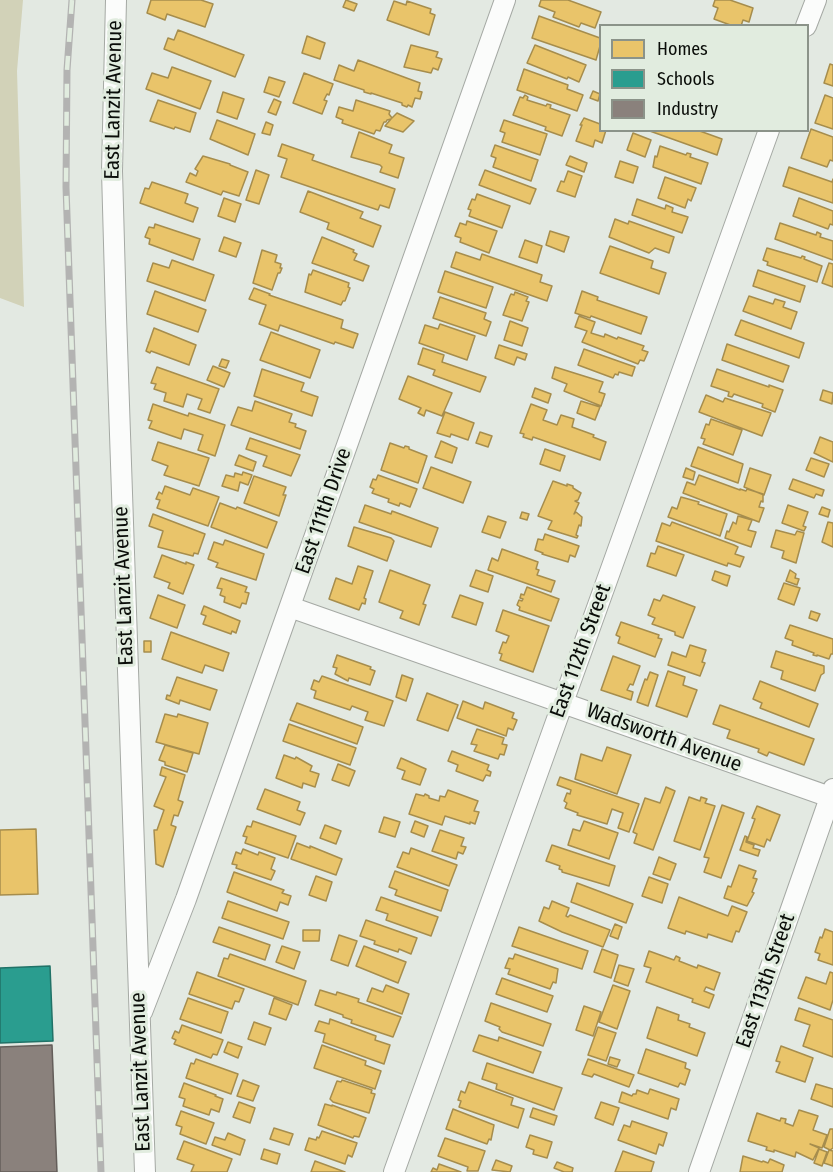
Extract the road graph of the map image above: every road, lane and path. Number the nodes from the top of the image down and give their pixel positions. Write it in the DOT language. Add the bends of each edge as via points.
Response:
graph roads {
  1 [pos="116,0"];
  2 [pos="504,0"];
  3 [pos="816,0"];
  4 [pos="807,24"];
  5 [pos="768,132"];
  6 [pos="290,607"];
  7 [pos="563,702"];
  8 [pos="832,795"];
  9 [pos="139,1021"];
  10 [pos="145,1172"];
  11 [pos="394,1172"];
  12 [pos="699,1172"];
  1 -- 9 [label="street, East Lanzit Avenue" via="112,171"];
  2 -- 6 [label="street, East 111th Drive"];
  3 -- 4 [label="street"];
  5 -- 7 [label="street, East 112th Street"];
  6 -- 7 [label="street, Wadsworth Avenue"];
  6 -- 9 [label="street, East 111th Drive"];
  7 -- 8 [label="street, Wadsworth Avenue"];
  7 -- 11 [label="street, East 112th Street"];
  8 -- 12 [label="street, East 113th Street"];
  9 -- 10 [label="street, East Lanzit Avenue"];
}
